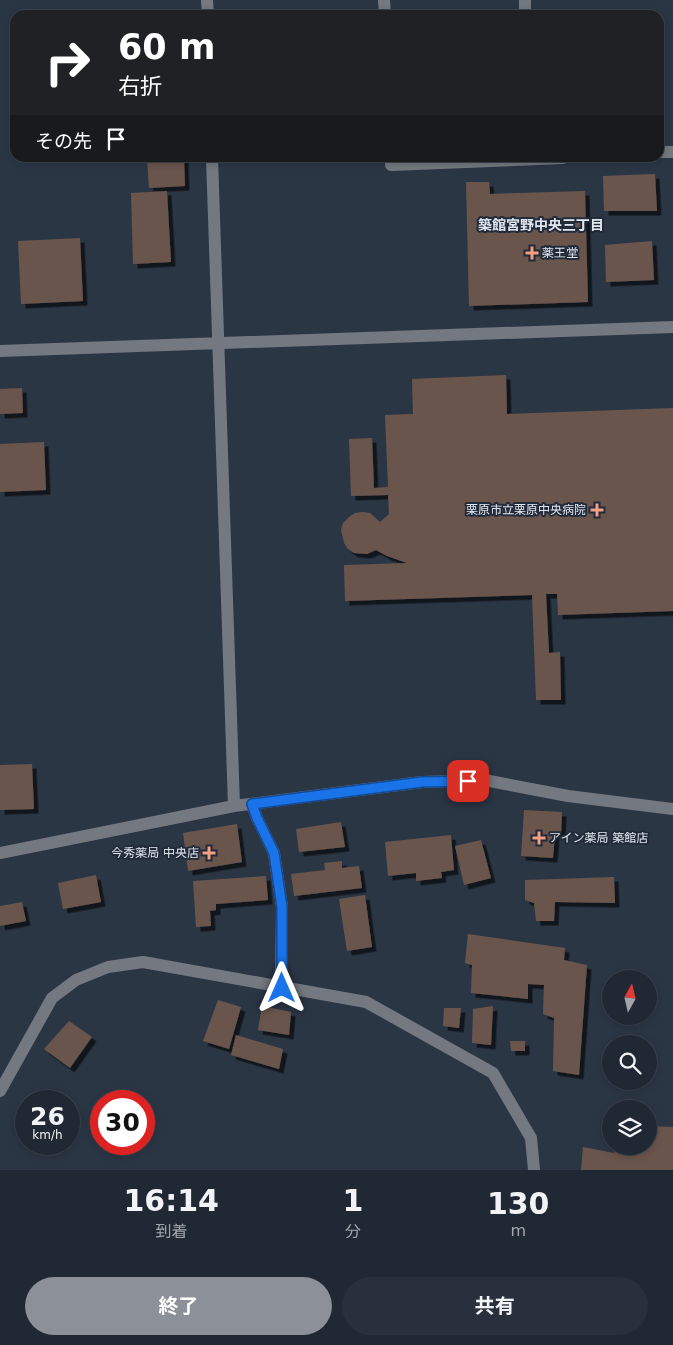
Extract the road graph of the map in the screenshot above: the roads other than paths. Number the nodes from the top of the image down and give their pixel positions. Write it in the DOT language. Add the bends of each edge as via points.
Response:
graph roads {
  1 [pos="212,162"];
  2 [pos="391,162"];
  3 [pos="459,162"];
  4 [pos="673,326"];
  5 [pos="218,344"];
  6 [pos="0,351"];
  7 [pos="252,804"];
  8 [pos="234,806"];
  9 [pos="673,809"];
  10 [pos="0,853"];
  11 [pos="282,988"];
  12 [pos="0,1091"];
  13 [pos="534,1170"];
  1 -- 5 [label="street"];
  2 -- 3 [label="street" via="391,165"];
  4 -- 5 [label="street"];
  5 -- 6 [label="street"];
  5 -- 8 [label="street"];
  7 -- 8 [label="street"];
  7 -- 9 [label="street" via="422,782 484,780 568,796"];
  7 -- 11 [label="street" via="274,853 282,907"];
  8 -- 10 [label="street"];
  11 -- 12 [label="street" via="143,962 108,967 76,980 52,998"];
  11 -- 13 [label="street" via="366,1002 493,1073 531,1138"];
}
